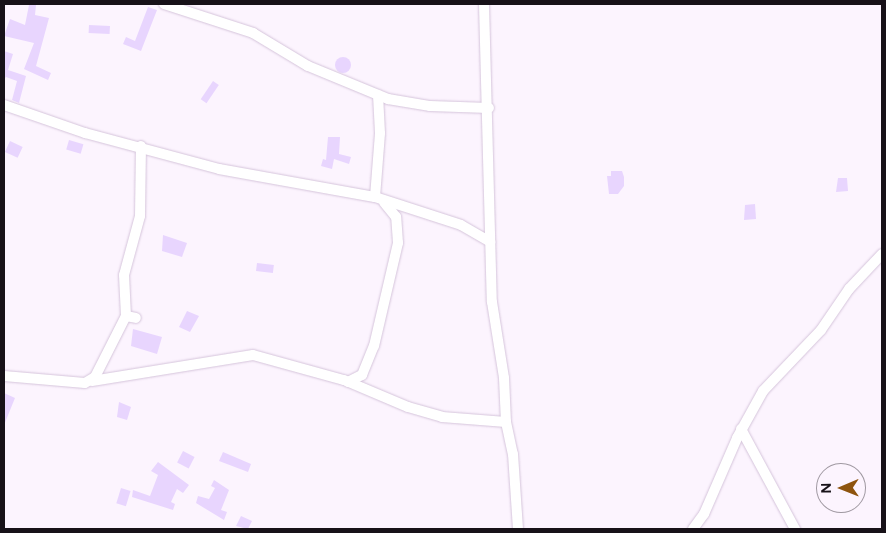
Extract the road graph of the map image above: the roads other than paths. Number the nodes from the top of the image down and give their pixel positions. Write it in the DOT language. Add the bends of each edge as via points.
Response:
graph roads {
  1 [pos="164,4"];
  2 [pos="484,4"];
  3 [pos="378,95"];
  4 [pos="4,105"];
  5 [pos="489,108"];
  6 [pos="141,146"];
  7 [pos="378,198"];
  8 [pos="490,242"];
  9 [pos="882,254"];
  10 [pos="4,376"];
  11 [pos="92,381"];
  12 [pos="348,382"];
  13 [pos="506,422"];
  14 [pos="742,429"];
  15 [pos="518,529"];
  16 [pos="693,529"];
  17 [pos="796,529"];
  1 -- 3 [label="street" via="253,33 308,66"];
  2 -- 5 [label="street"];
  3 -- 5 [label="street" via="430,106"];
  3 -- 7 [label="street"];
  4 -- 6 [label="street" via="85,133"];
  5 -- 8 [label="street"];
  6 -- 7 [label="street" via="220,169"];
  6 -- 11 [label="street" via="140,216 124,275 131,317"];
  7 -- 8 [label="street" via="461,225"];
  7 -- 12 [label="street" via="396,217 398,244 374,346 362,375"];
  8 -- 13 [label="street" via="492,302 504,378"];
  9 -- 14 [label="street" via="849,289 821,330 772,378"];
  10 -- 11 [label="street"];
  11 -- 12 [label="street" via="149,374 247,355"];
  12 -- 13 [label="street" via="433,415"];
  13 -- 15 [label="street" via="513,454"];
  14 -- 16 [label="street" via="708,505"];
  14 -- 17 [label="street"];
}
